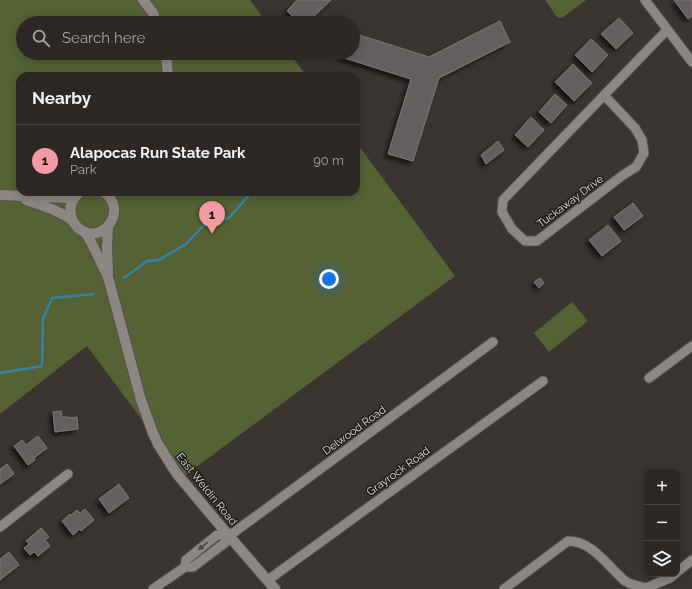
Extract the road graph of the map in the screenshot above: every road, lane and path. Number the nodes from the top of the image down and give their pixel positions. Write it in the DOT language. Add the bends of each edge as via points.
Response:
graph roads {
  1 [pos="143,0"];
  2 [pos="645,0"];
  3 [pos="154,16"];
  4 [pos="667,30"];
  5 [pos="167,60"];
  6 [pos="692,62"];
  7 [pos="168,72"];
  8 [pos="604,95"];
  9 [pos="0,195"];
  10 [pos="15,196"];
  11 [pos="72,196"];
  12 [pos="76,196"];
  13 [pos="109,196"];
  14 [pos="115,196"];
  15 [pos="113,202"];
  16 [pos="73,221"];
  17 [pos="108,226"];
  18 [pos="85,232"];
  19 [pos="108,277"];
  20 [pos="493,342"];
  21 [pos="692,346"];
  22 [pos="649,378"];
  23 [pos="543,381"];
  24 [pos="68,474"];
  25 [pos="0,527"];
  26 [pos="229,536"];
  27 [pos="692,560"];
  28 [pos="680,570"];
  29 [pos="671,577"];
  30 [pos="268,580"];
  31 [pos="659,586"];
  32 [pos="153,589"];
  33 [pos="276,589"];
  34 [pos="504,589"];
  1 -- 3 [label="street"];
  2 -- 4 [label="street"];
  4 -- 6 [label="street"];
  4 -- 8 [label="street, Tuckaway Drive"];
  5 -- 7 [label="street"];
  8 -- 8 [label="street, Tuckaway Drive" via="503,200 502,212 512,229 525,241 538,241 636,167 644,153 642,140 635,128"];
  9 -- 10 [label="street"];
  10 -- 11 [label="street"];
  10 -- 16 [label="street, East Weldin Road" via="62,213"];
  12 -- 16 [label="street" via="70,208"];
  13 -- 15 [label="street"];
  14 -- 15 [label="street, East Weldin Road"];
  15 -- 17 [label="street, East Weldin Road" via="114,214"];
  16 -- 18 [label="street, East Weldin Road"];
  17 -- 18 [label="street" via="96,233"];
  17 -- 19 [label="street, East Weldin Road"];
  18 -- 19 [label="street, East Weldin Road"];
  19 -- 26 [label="street, East Weldin Road" via="141,400 153,433 177,474"];
  20 -- 26 [label="street, Delwood Road"];
  21 -- 22 [label="street"];
  23 -- 30 [label="street, Grayrock Road"];
  24 -- 25 [label="street"];
  26 -- 30 [label="street, East Weldin Road"];
  26 -- 32 [label="street, Delwood Road" via="226,542 193,567 185,567"];
  27 -- 28 [label="street"];
  29 -- 31 [label="street"];
  30 -- 33 [label="street, East Weldin Road"];
  31 -- 34 [label="street" via="646,588 627,582 591,549 576,541 568,541"];
}
